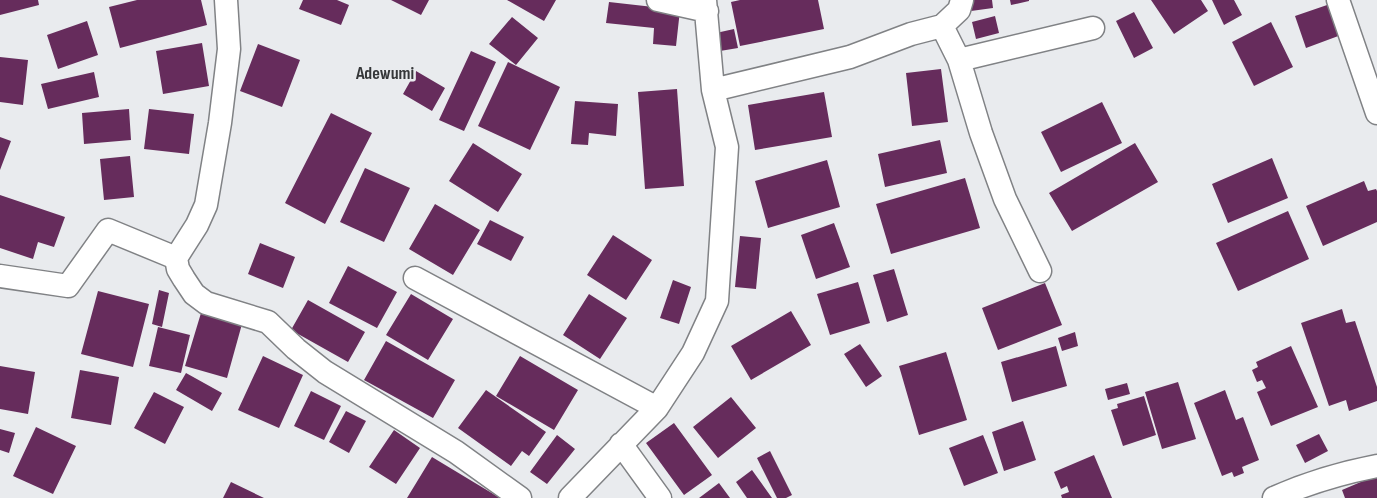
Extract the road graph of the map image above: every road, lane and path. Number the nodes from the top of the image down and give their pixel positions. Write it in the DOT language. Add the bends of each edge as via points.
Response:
graph roads {
  1 [pos="226,0"];
  2 [pos="658,0"];
  3 [pos="962,0"];
  4 [pos="1338,0"];
  5 [pos="706,5"];
  6 [pos="942,26"];
  7 [pos="1093,28"];
  8 [pos="959,60"];
  9 [pos="713,90"];
  10 [pos="1377,113"];
  11 [pos="176,258"];
  12 [pos="1040,271"];
  13 [pos="0,276"];
  14 [pos="416,278"];
  15 [pos="657,408"];
  16 [pos="621,444"];
  17 [pos="1377,466"];
  18 [pos="520,498"];
  19 [pos="570,498"];
  20 [pos="660,498"];
  21 [pos="1274,498"];
  1 -- 11 [label="street" via="229,49 206,205"];
  2 -- 5 [label="street"];
  3 -- 6 [label="street" via="958,10"];
  4 -- 10 [label="street"];
  5 -- 9 [label="street"];
  6 -- 8 [label="street"];
  6 -- 9 [label="street" via="850,57"];
  7 -- 8 [label="street"];
  8 -- 12 [label="street" via="1005,199"];
  9 -- 15 [label="street" via="727,147 717,301 693,353"];
  11 -- 13 [label="street" via="108,230 68,286"];
  11 -- 18 [label="street" via="178,269 194,294 206,303 268,322 325,372 456,452"];
  14 -- 15 [label="street"];
  15 -- 16 [label="street"];
  16 -- 19 [label="street"];
  16 -- 20 [label="street"];
  17 -- 21 [label="street" via="1299,486"];
}
